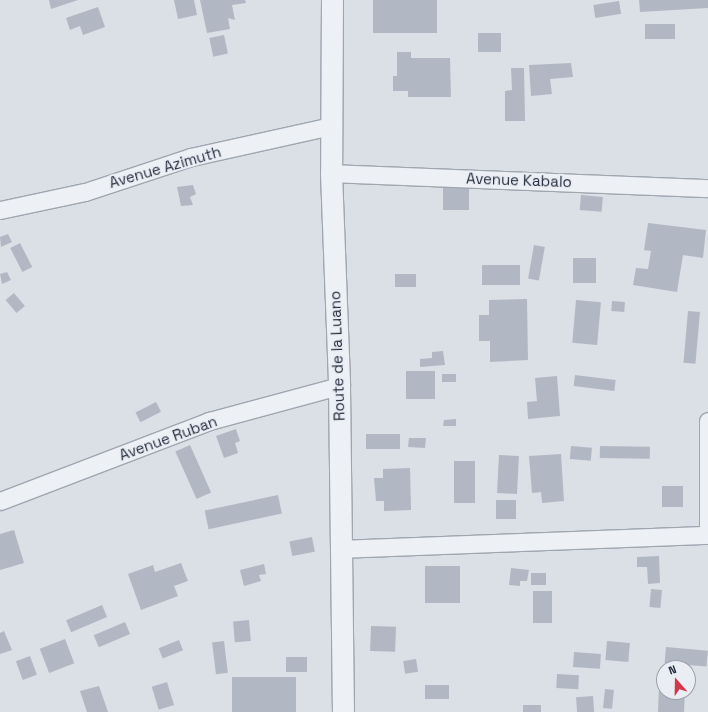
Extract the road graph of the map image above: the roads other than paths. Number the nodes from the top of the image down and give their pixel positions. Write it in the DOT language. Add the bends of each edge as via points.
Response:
graph roads {
  1 [pos="332,0"];
  2 [pos="331,126"];
  3 [pos="330,173"];
  4 [pos="708,188"];
  5 [pos="0,210"];
  6 [pos="339,386"];
  7 [pos="708,421"];
  8 [pos="0,501"];
  9 [pos="708,535"];
  10 [pos="340,549"];
  11 [pos="343,712"];
  1 -- 2 [label="street, Route de la Luano"];
  2 -- 3 [label="street, Route de la Luano"];
  2 -- 5 [label="street, Avenue Azimuth" via="191,157 85,192"];
  3 -- 4 [label="street, Avenue Kabalo"];
  3 -- 6 [label="street, Route de la Luano"];
  6 -- 8 [label="street, Avenue Ruban" via="208,421"];
  6 -- 10 [label="street, Route de la Luano"];
  7 -- 9 [label="street"];
  9 -- 10 [label="street"];
  10 -- 11 [label="street, Route de la Luano"];
}
